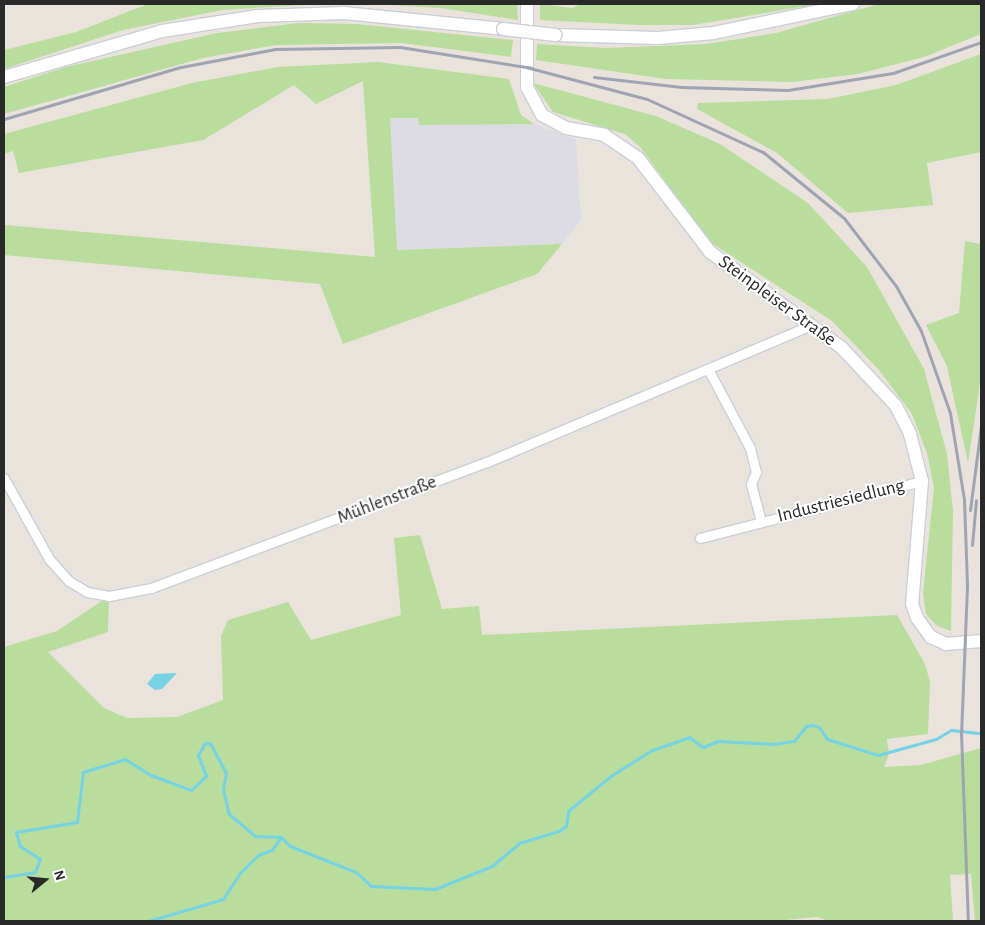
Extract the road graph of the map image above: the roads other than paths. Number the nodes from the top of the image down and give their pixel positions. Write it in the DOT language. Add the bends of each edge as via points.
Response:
graph roads {
  1 [pos="527,4"];
  2 [pos="853,4"];
  3 [pos="4,77"];
  4 [pos="812,325"];
  5 [pos="708,369"];
  6 [pos="4,478"];
  7 [pos="922,481"];
  8 [pos="761,521"];
  9 [pos="700,538"];
  10 [pos="981,641"];
  1 -- 4 [label="street, Steinpleiser Straße" via="526,77 532,101 542,115 566,128 604,135 638,158 710,252"];
  2 -- 3 [label="street, bridge" via="714,33 649,38 556,35 344,13 258,16 162,31"];
  4 -- 5 [label="street, Mühlenstraße"];
  4 -- 7 [label="street, Steinpleiser Straße" via="872,376 896,406 910,434"];
  5 -- 6 [label="street, Mühlenstraße" via="487,462 151,588 109,596 69,581 49,559"];
  5 -- 8 [label="street, Industriesiedlung" via="750,448 756,472 751,484"];
  7 -- 8 [label="street, Industriesiedlung"];
  7 -- 10 [label="street, Steinpleiser Straße" via="912,604 924,630 952,645"];
  8 -- 9 [label="street, Industriesiedlung"];
}
